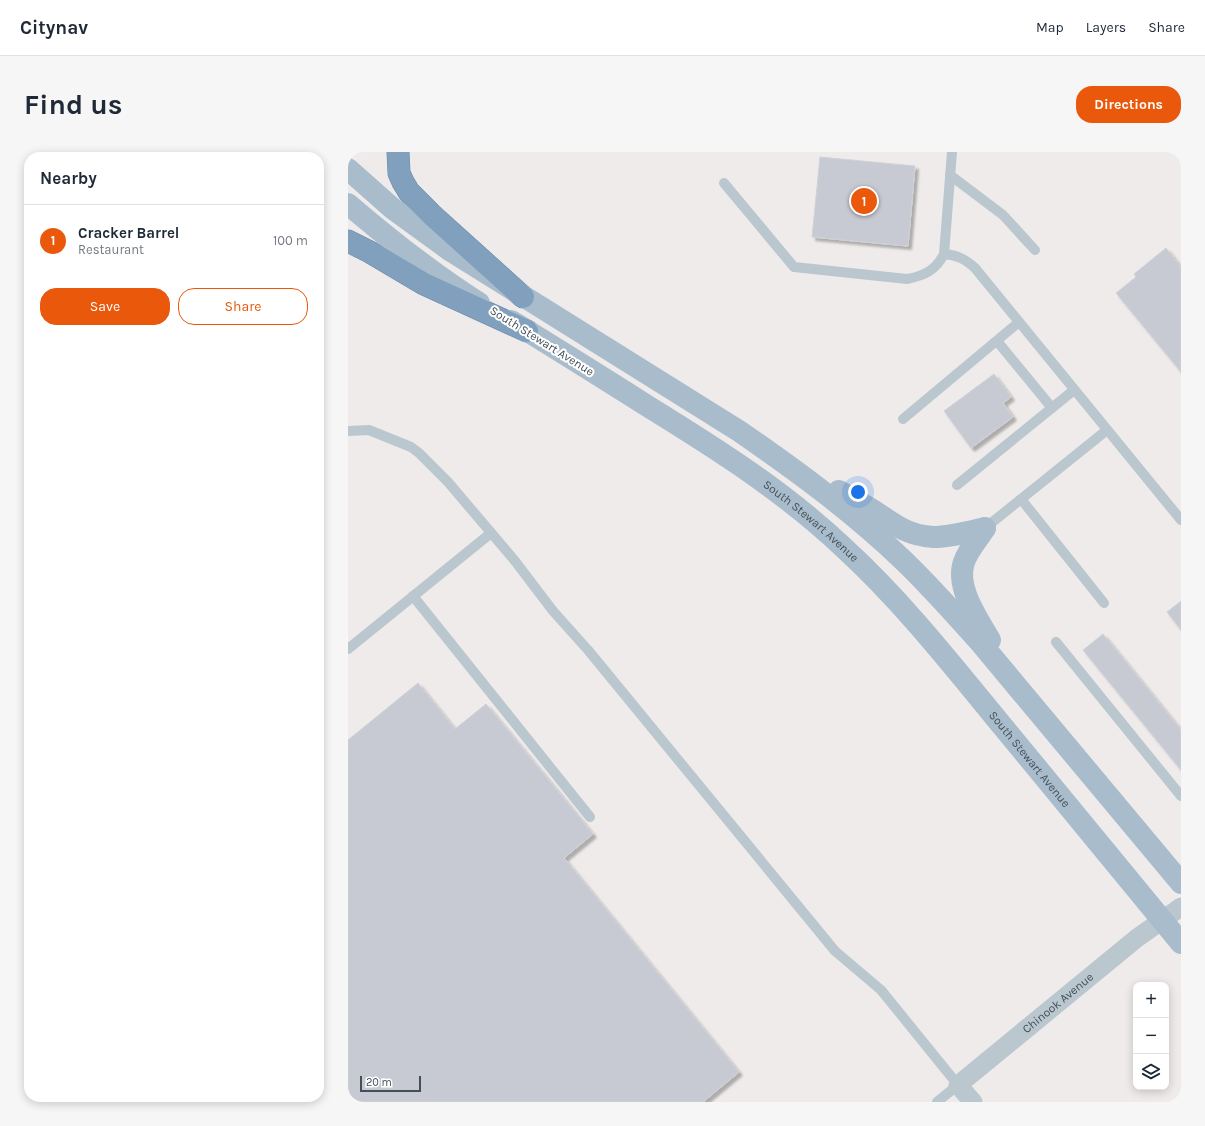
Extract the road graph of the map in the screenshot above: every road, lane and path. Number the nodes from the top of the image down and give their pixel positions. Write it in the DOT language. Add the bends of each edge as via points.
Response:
graph roads {
  1 [pos="398,152"];
  2 [pos="952,152"];
  3 [pos="348,169"];
  4 [pos="950,175"];
  5 [pos="724,183"];
  6 [pos="348,204"];
  7 [pos="348,241"];
  8 [pos="1035,250"];
  9 [pos="944,254"];
  10 [pos="523,297"];
  11 [pos="1019,322"];
  12 [pos="527,331"];
  13 [pos="997,341"];
  14 [pos="1074,390"];
  15 [pos="1052,408"];
  16 [pos="903,419"];
  17 [pos="1107,430"];
  18 [pos="348,431"];
  19 [pos="780,459"];
  20 [pos="957,485"];
  21 [pos="1021,499"];
  22 [pos="1181,520"];
  23 [pos="985,528"];
  24 [pos="491,533"];
  25 [pos="413,596"];
  26 [pos="1104,603"];
  27 [pos="1056,642"];
  28 [pos="348,649"];
  29 [pos="1013,682"];
  30 [pos="1181,796"];
  31 [pos="590,817"];
  32 [pos="1181,883"];
  33 [pos="1181,907"];
  34 [pos="1162,920"];
  35 [pos="1181,943"];
  36 [pos="958,1085"];
  37 [pos="937,1102"];
  38 [pos="973,1102"];
  1 -- 10 [label="highway" via="399,173 409,192"];
  2 -- 4 [label="lane"];
  3 -- 10 [label="main road" via="421,230"];
  4 -- 8 [label="lane" via="1003,215"];
  4 -- 9 [label="lane"];
  5 -- 9 [label="lane" via="794,267 907,279 931,270 941,261"];
  6 -- 12 [label="main road, South Stewart Avenue" via="417,260"];
  7 -- 12 [label="highway" via="424,284"];
  9 -- 11 [label="lane" via="961,257 975,268"];
  10 -- 19 [label="main road"];
  11 -- 13 [label="lane"];
  11 -- 14 [label="lane"];
  12 -- 34 [label="main road, South Stewart Avenue" via="745,468 811,518 844,547 940,650"];
  13 -- 15 [label="lane"];
  13 -- 16 [label="lane"];
  14 -- 15 [label="lane"];
  14 -- 17 [label="lane"];
  15 -- 20 [label="lane"];
  17 -- 21 [label="lane"];
  17 -- 22 [label="lane"];
  18 -- 24 [label="lane" via="370,430 411,447 448,482"];
  19 -- 23 [label="main road" via="912,533 932,537"];
  19 -- 29 [label="main road" via="824,492 904,561 950,608"];
  21 -- 23 [label="lane"];
  21 -- 26 [label="lane"];
  23 -- 29 [label="main road" via="963,563 962,583 970,604"];
  24 -- 25 [label="lane"];
  24 -- 36 [label="lane" via="835,951 881,990"];
  25 -- 28 [label="lane"];
  25 -- 31 [label="lane"];
  27 -- 30 [label="lane"];
  29 -- 32 [label="main road"];
  33 -- 34 [label="street, Chinook Avenue"];
  34 -- 35 [label="main road, South Stewart Avenue"];
  34 -- 36 [label="street, Chinook Avenue"];
  36 -- 37 [label="lane, Chinook Avenue"];
  36 -- 38 [label="street"];
}
